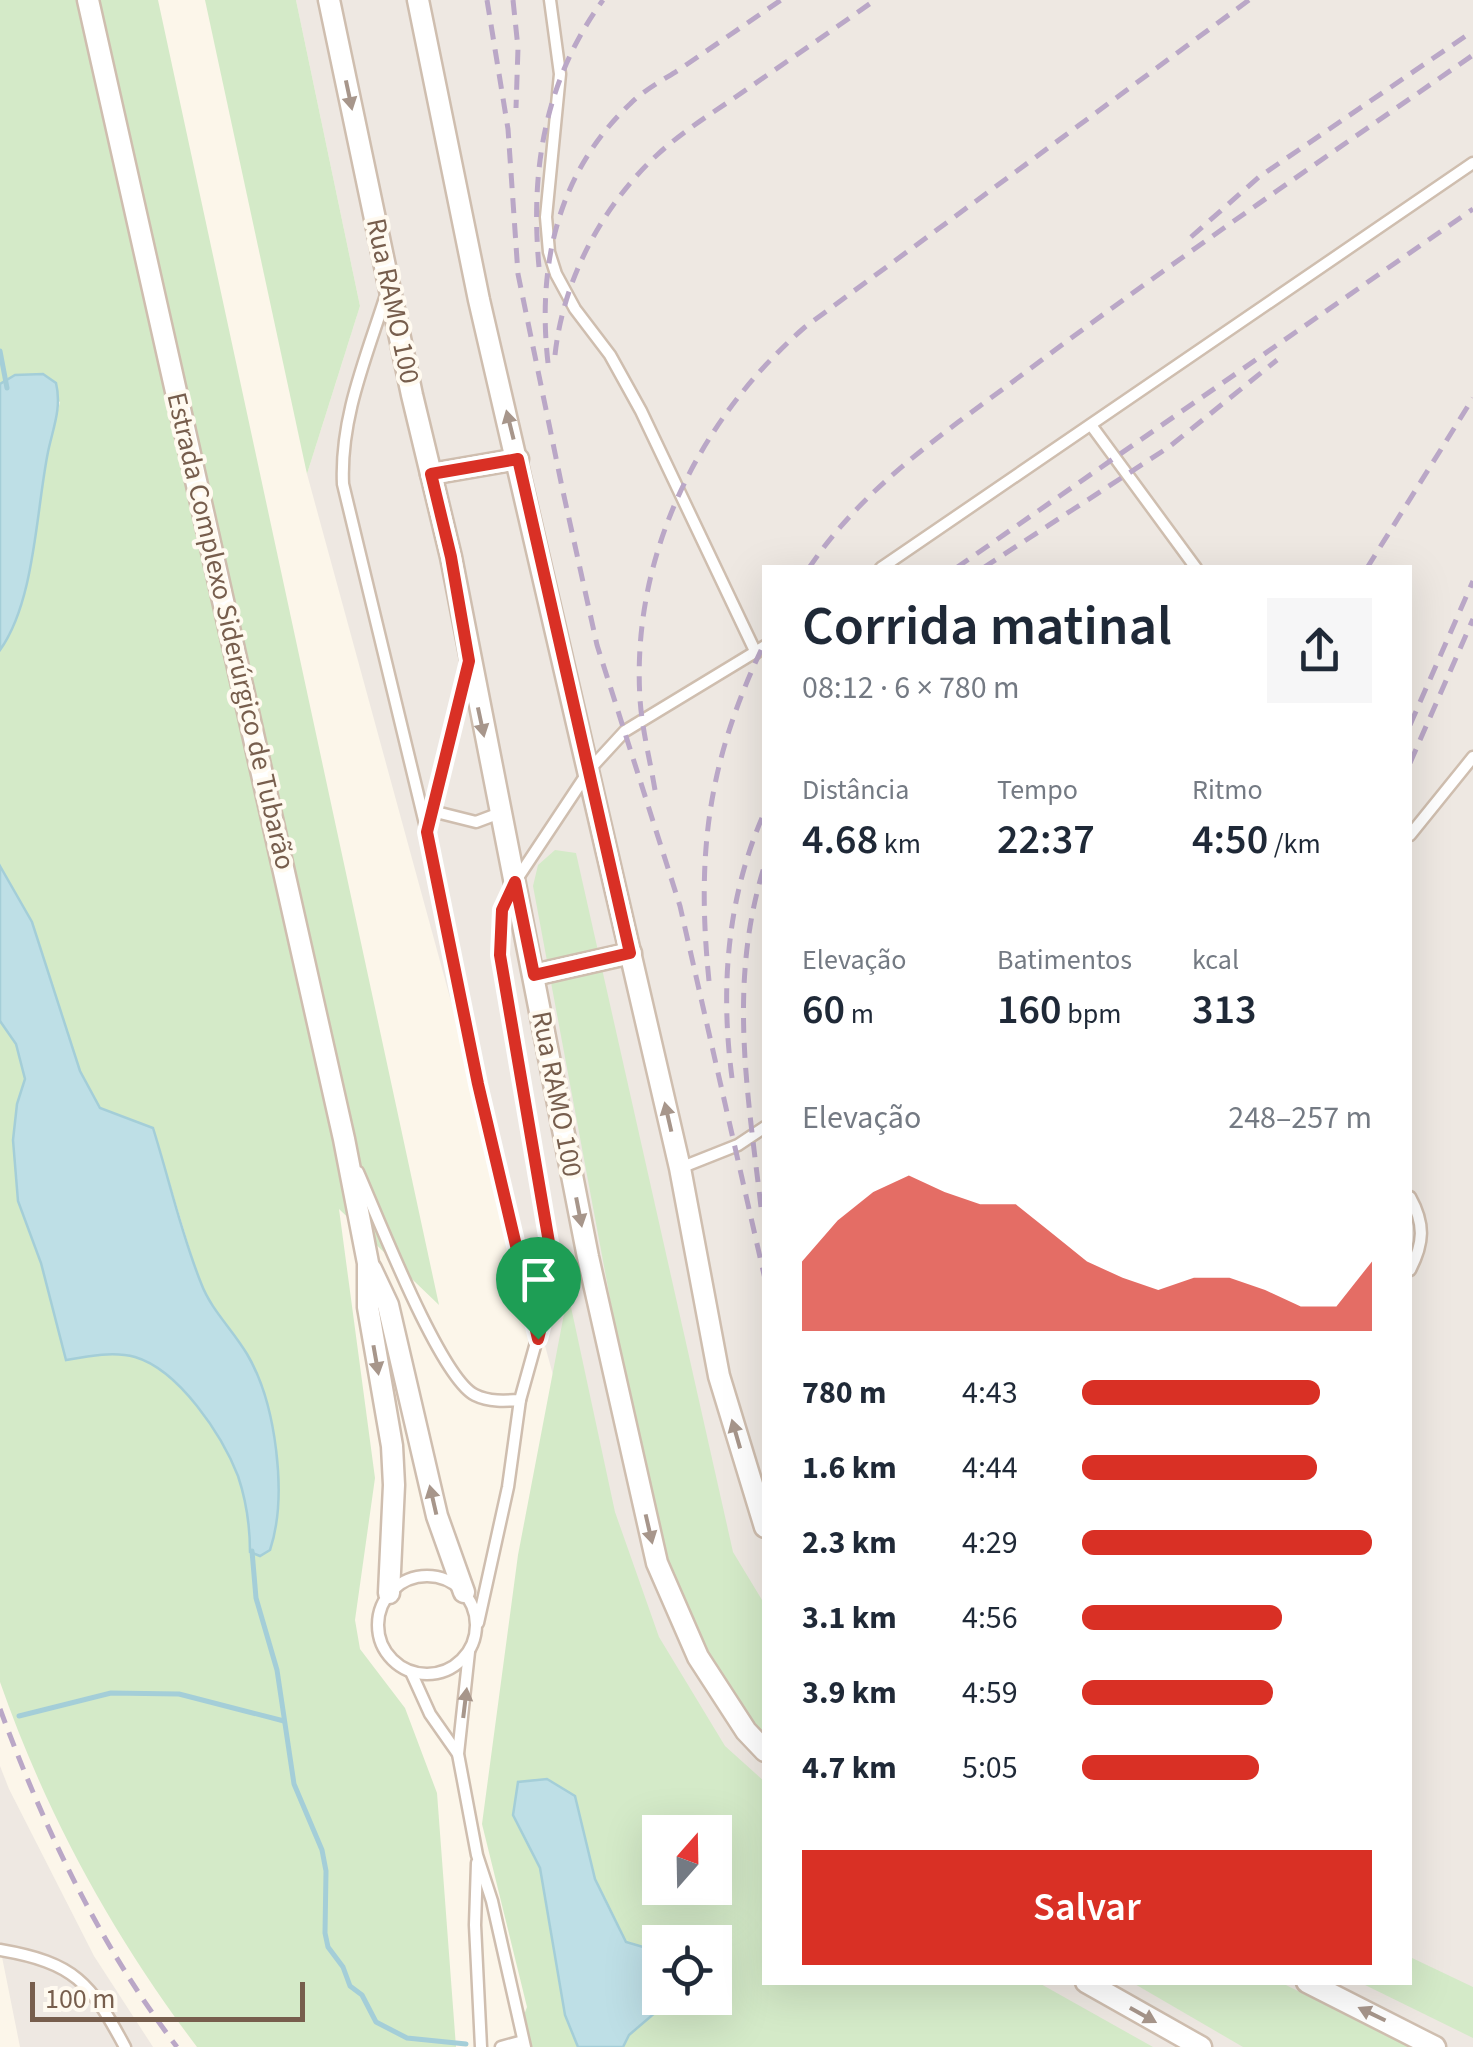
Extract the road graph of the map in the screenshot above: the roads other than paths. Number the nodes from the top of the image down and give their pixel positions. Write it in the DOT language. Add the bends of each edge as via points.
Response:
graph roads {
  1 [pos="88,0"];
  2 [pos="330,0"];
  3 [pos="418,0"];
  4 [pos="550,0"];
  5 [pos="1473,163"];
  6 [pos="389,285"];
  7 [pos="1091,425"];
  8 [pos="518,459"];
  9 [pos="431,474"];
  10 [pos="885,565"];
  11 [pos="1194,565"];
  12 [pos="760,649"];
  13 [pos="469,661"];
  14 [pos="1473,758"];
  15 [pos="590,769"];
  16 [pos="432,811"];
  17 [pos="500,813"];
  18 [pos="427,832"];
  19 [pos="1412,833"];
  20 [pos="515,882"];
  21 [pos="630,953"];
  22 [pos="534,975"];
  23 [pos="762,1130"];
  24 [pos="344,1139"];
  25 [pos="680,1168"];
  26 [pos="1412,1200"];
  27 [pos="368,1263"];
  28 [pos="1412,1266"];
  29 [pos="538,1339"];
  30 [pos="520,1400"];
  31 [pos="762,1518"];
  32 [pos="464,1592"];
  33 [pos="389,1593"];
  34 [pos="476,1634"];
  35 [pos="469,1652"];
  36 [pos="411,1672"];
  37 [pos="762,1748"];
  38 [pos="458,1754"];
  39 [pos="477,1856"];
  40 [pos="0,1950"];
  41 [pos="1091,1985"];
  42 [pos="1313,1985"];
  43 [pos="524,2044"];
  44 [pos="125,2047"];
  45 [pos="481,2047"];
  46 [pos="502,2047"];
  47 [pos="1201,2047"];
  48 [pos="1436,2047"];
  1 -- 24 [label="street, Estrada Complexo Siderúrgico de Tubarão"];
  2 -- 6 [label="street, Rua RAMO 100, one-way"];
  8 -- 3 [label="street, one-way"];
  4 -- 12 [label="lane" via="560,74 546,217 556,274 642,411"];
  5 -- 7 [label="lane"];
  6 -- 9 [label="street, Rua RAMO 100"];
  6 -- 18 [label="lane" via="346,418 343,484"];
  7 -- 10 [label="lane"];
  7 -- 11 [label="lane"];
  8 -- 9 [label="street"];
  8 -- 15 [label="street"];
  9 -- 13 [label="street, Rua RAMO 100"];
  12 -- 15 [label="lane" via="625,731"];
  13 -- 16 [label="lane"];
  13 -- 17 [label="street, Rua RAMO 100, one-way"];
  14 -- 19 [label="lane"];
  15 -- 20 [label="lane"];
  15 -- 21 [label="street"];
  16 -- 17 [label="lane" via="476,822"];
  16 -- 18 [label="lane"];
  17 -- 20 [label="street, Rua RAMO 100"];
  18 -- 29 [label="lane"];
  20 -- 22 [label="street, Rua RAMO 100"];
  20 -- 29 [label="lane" via="502,910 500,955 552,1260"];
  21 -- 22 [label="street"];
  25 -- 21 [label="street, one-way"];
  22 -- 37 [label="street, Rua RAMO 100, one-way" via="657,1563 698,1657"];
  23 -- 25 [label="lane"];
  24 -- 27 [label="street, Estrada Complexo Siderúrgico de Tubarão"];
  24 -- 30 [label="lane" via="454,1378 473,1395"];
  31 -- 25 [label="street, one-way" via="719,1376"];
  26 -- 28 [label="lane" via="1423,1234"];
  32 -- 27 [label="street, Estrada Complexo Siderúrgico de Tubarão, one-way" via="437,1516 388,1304"];
  27 -- 33 [label="street, Estrada Complexo Siderúrgico de Tubarão, one-way" via="368,1307 393,1466"];
  29 -- 30 [label="lane"];
  30 -- 34 [label="lane"];
  32 -- 33 [label="lane" via="426,1575"];
  32 -- 34 [label="lane, Estrada Complexo Siderúrgico de Tubarão"];
  33 -- 36 [label="lane, Estrada Complexo Siderúrgico de Tubarão" via="377,1628 382,1647"];
  34 -- 35 [label="lane, Estrada Complexo Siderúrgico de Tubarão"];
  35 -- 36 [label="lane" via="444,1672"];
  38 -- 35 [label="lane, Estrada Complexo Siderúrgico de Tubarão, one-way"];
  36 -- 38 [label="lane, Estrada Complexo Siderúrgico de Tubarão"];
  38 -- 39 [label="lane, Estrada Complexo Siderúrgico de Tubarão"];
  39 -- 43 [label="lane, Estrada Complexo Siderúrgico de Tubarão"];
  39 -- 45 [label="lane"];
  40 -- 44 [label="lane" via="77,1976 100,2000"];
  41 -- 47 [label="street, one-way"];
  48 -- 42 [label="street, one-way"];
  43 -- 46 [label="lane"];
}
